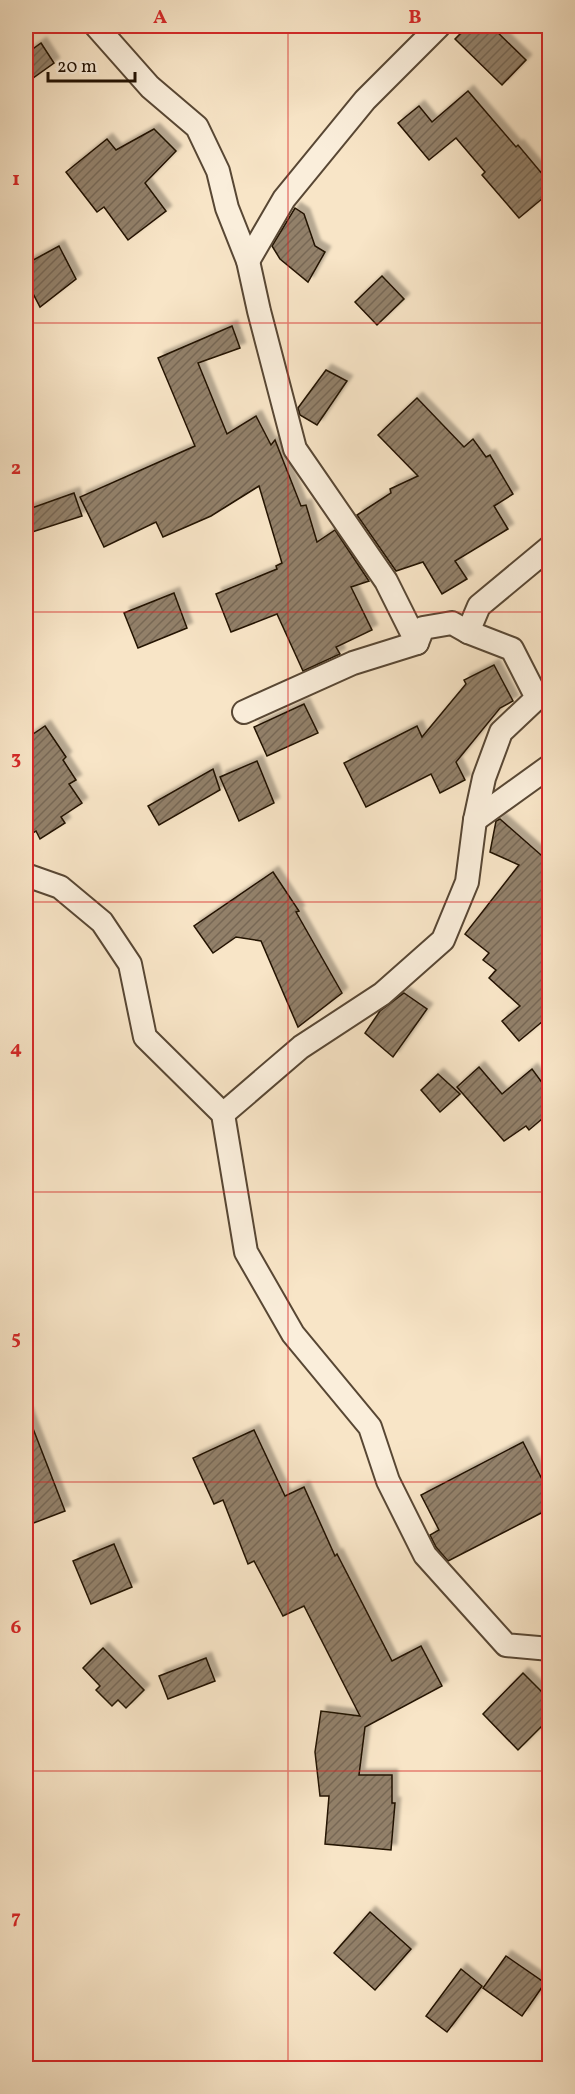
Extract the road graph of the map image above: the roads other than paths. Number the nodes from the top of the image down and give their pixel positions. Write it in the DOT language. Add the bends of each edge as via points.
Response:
graph roads {
  1 [pos="96,26"];
  2 [pos="439,26"];
  3 [pos="248,261"];
  4 [pos="549,547"];
  5 [pos="468,632"];
  6 [pos="417,643"];
  7 [pos="244,712"];
  8 [pos="549,766"];
  9 [pos="475,820"];
  10 [pos="26,875"];
  11 [pos="223,1114"];
  12 [pos="549,1649"];
  1 -- 3 [label="street" via="150,87 197,127 218,171 227,208"];
  2 -- 3 [label="street" via="357,109 284,199"];
  3 -- 6 [label="street" via="296,449 386,581"];
  4 -- 5 [label="street" via="479,606"];
  5 -- 6 [label="street" via="452,623 423,628"];
  5 -- 9 [label="street" via="512,649 537,698 501,732 484,778"];
  6 -- 7 [label="street" via="353,663"];
  8 -- 9 [label="street"];
  9 -- 11 [label="street" via="466,882 444,940 382,994 302,1047"];
  10 -- 11 [label="street" via="60,887 102,922 130,964 145,1037"];
  11 -- 12 [label="street" via="246,1252 294,1334 370,1427 387,1481 425,1555 506,1645"];
}
